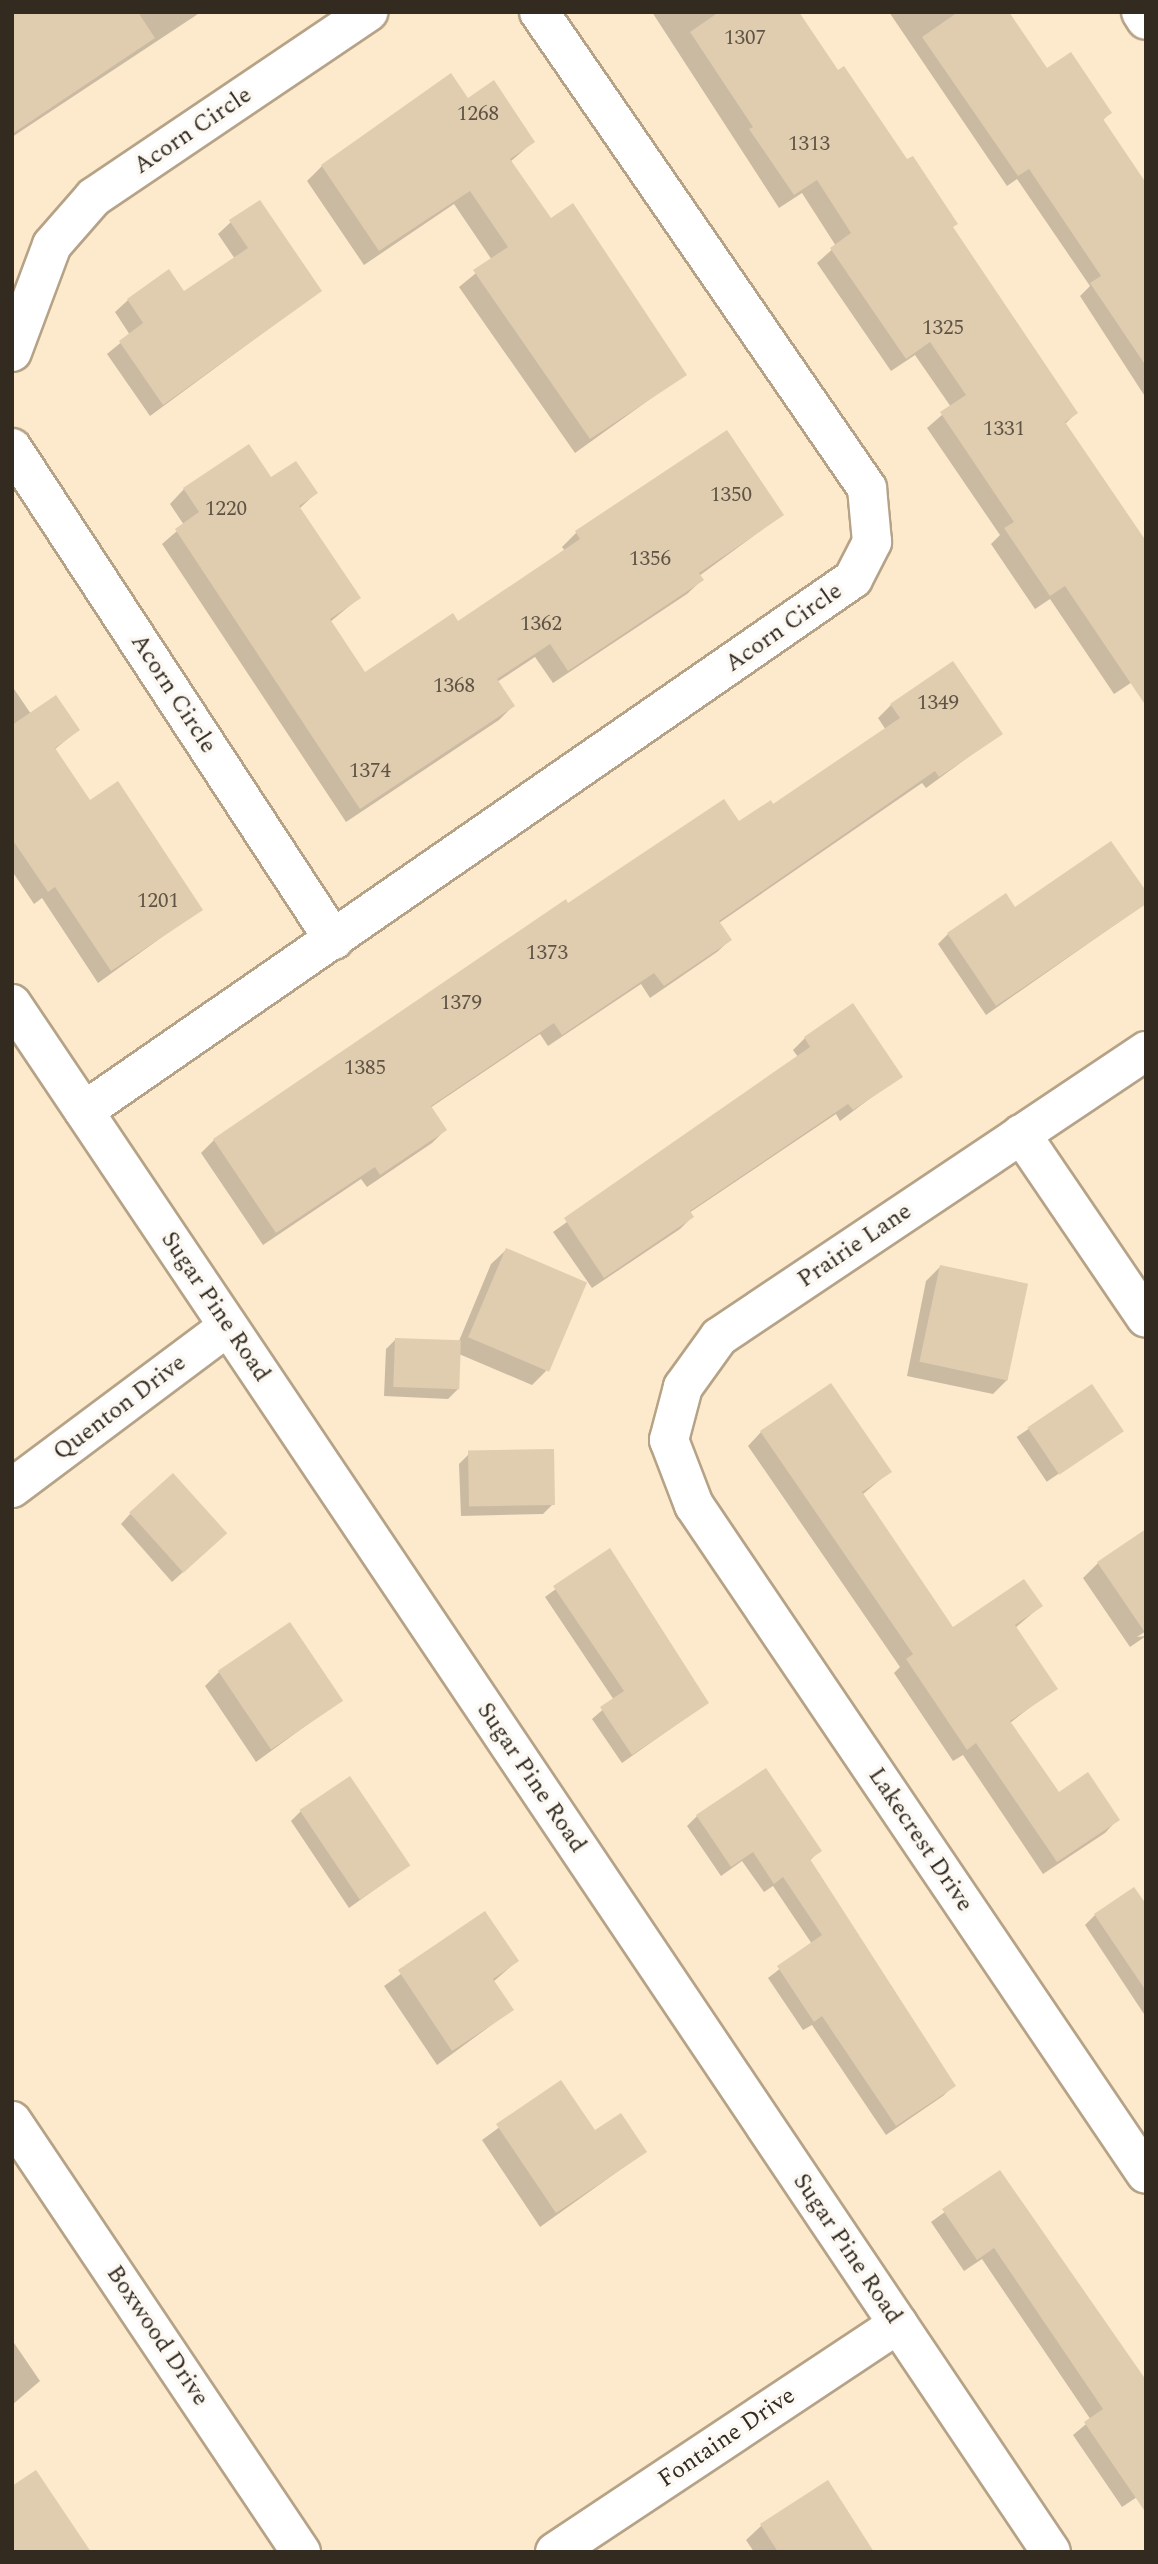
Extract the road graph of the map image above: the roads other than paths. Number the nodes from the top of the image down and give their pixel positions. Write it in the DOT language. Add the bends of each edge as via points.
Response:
graph roads {
  1 [pos="369,12"];
  2 [pos="539,12"];
  3 [pos="1141,12"];
  4 [pos="1146,20"];
  5 [pos="12,352"];
  6 [pos="12,448"];
  7 [pos="334,940"];
  8 [pos="12,1003"];
  9 [pos="1146,1052"];
  10 [pos="84,1111"];
  11 [pos="1020,1134"];
  12 [pos="1146,1318"];
  13 [pos="227,1327"];
  14 [pos="12,1488"];
  15 [pos="694,1505"];
  16 [pos="12,2121"];
  17 [pos="1146,2174"];
  18 [pos="898,2324"];
  19 [pos="301,2552"];
  20 [pos="555,2552"];
  21 [pos="1051,2552"];
  1 -- 5 [label="street, Acorn Circle" via="94,197 51,245"];
  2 -- 7 [label="street, Acorn Circle" via="867,488 872,542 853,579"];
  3 -- 4 [label="street"];
  6 -- 7 [label="street, Acorn Circle"];
  7 -- 10 [label="street, Acorn Circle"];
  8 -- 10 [label="street, Sugar Pine Road"];
  9 -- 11 [label="street, Prairie Lane"];
  10 -- 13 [label="street, Sugar Pine Road"];
  11 -- 12 [label="street"];
  11 -- 15 [label="street, Prairie Lane" via="719,1337 683,1387 670,1440"];
  13 -- 14 [label="street, Quenton Drive"];
  13 -- 18 [label="street, Sugar Pine Road"];
  15 -- 17 [label="street, Lakecrest Drive"];
  16 -- 19 [label="street, Boxwood Drive"];
  18 -- 20 [label="street, Fontaine Drive"];
  18 -- 21 [label="street, Sugar Pine Road"];
}
